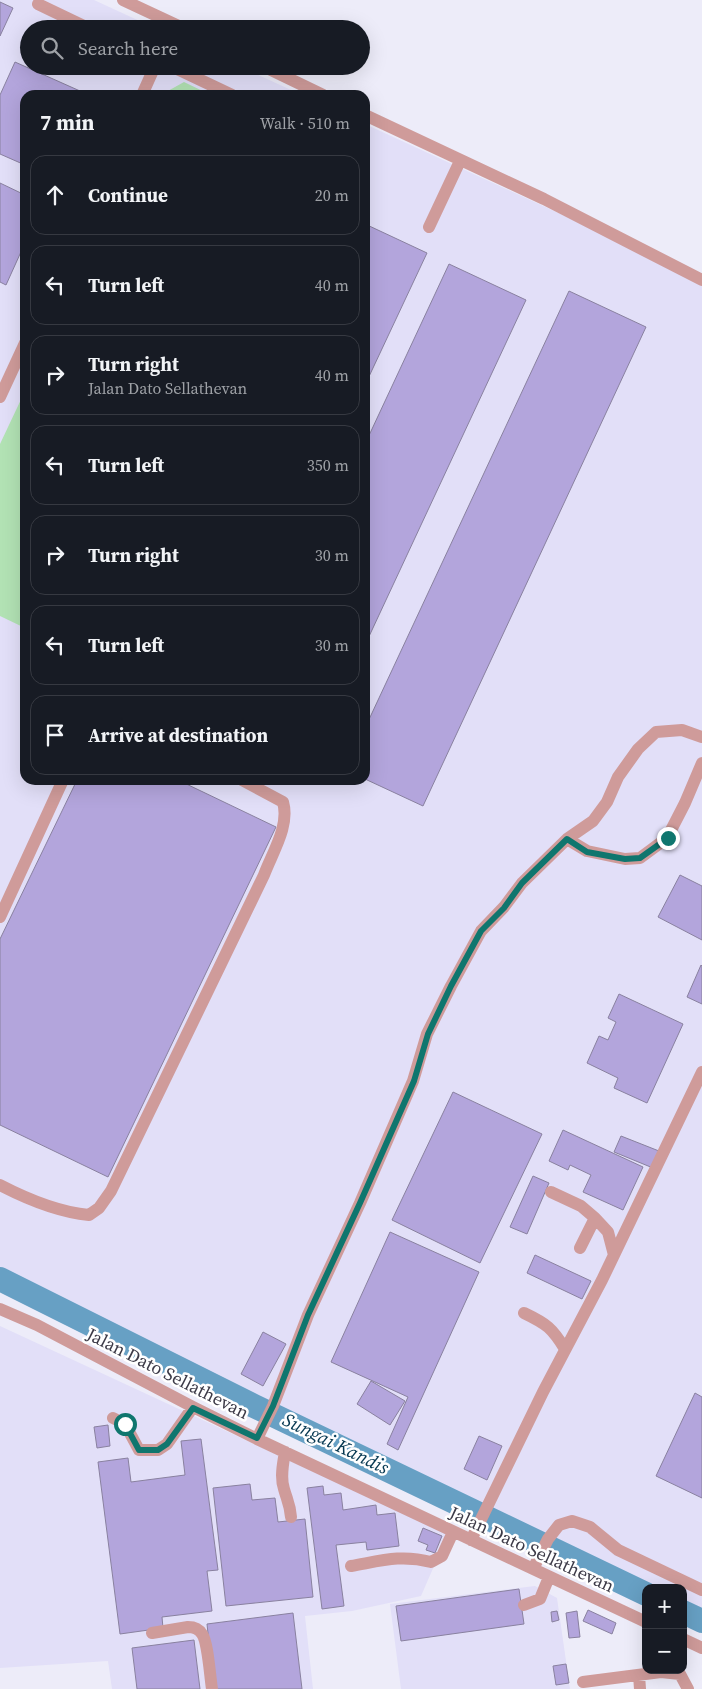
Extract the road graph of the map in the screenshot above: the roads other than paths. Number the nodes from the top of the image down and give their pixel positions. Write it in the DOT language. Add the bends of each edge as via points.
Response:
graph roads {
  1 [pos="123,0"];
  2 [pos="38,4"];
  3 [pos="71,20"];
  4 [pos="164,20"];
  5 [pos="151,75"];
  6 [pos="190,75"];
  7 [pos="282,75"];
  8 [pos="144,90"];
  9 [pos="221,90"];
  10 [pos="313,90"];
  11 [pos="370,117"];
  12 [pos="460,161"];
  13 [pos="429,227"];
  14 [pos="702,280"];
  15 [pos="20,355"];
  16 [pos="0,397"];
  17 [pos="702,737"];
  18 [pos="702,763"];
  19 [pos="61,785"];
  20 [pos="251,785"];
  21 [pos="567,839"];
  22 [pos="0,917"];
  23 [pos="702,1072"];
  24 [pos="0,1185"];
  25 [pos="551,1192"];
  26 [pos="594,1218"];
  27 [pos="580,1248"];
  28 [pos="614,1255"];
  29 [pos="0,1310"];
  30 [pos="524,1313"];
  31 [pos="565,1349"];
  32 [pos="193,1408"];
  33 [pos="113,1418"];
  34 [pos="257,1438"];
  35 [pos="285,1452"];
  36 [pos="291,1517"];
  37 [pos="453,1532"];
  38 [pos="471,1540"];
  39 [pos="351,1566"];
  40 [pos="533,1570"];
  41 [pos="550,1577"];
  42 [pos="702,1590"];
  43 [pos="524,1605"];
  44 [pos="642,1620"];
  45 [pos="152,1633"];
  46 [pos="687,1640"];
  47 [pos="700,1643"];
  48 [pos="639,1675"];
  49 [pos="583,1682"];
  50 [pos="599,1684"];
  51 [pos="212,1689"];
  52 [pos="640,1689"];
  53 [pos="688,1689"];
  1 -- 4 [label="street"];
  2 -- 3 [label="street"];
  5 -- 8 [label="street"];
  6 -- 9 [label="street"];
  7 -- 10 [label="street"];
  11 -- 12 [label="street"];
  12 -- 13 [label="street"];
  12 -- 14 [label="street" via="544,199"];
  15 -- 16 [label="street"];
  17 -- 21 [label="street" via="682,730 656,732 638,748 593,821"];
  18 -- 21 [label="street" via="668,838 640,858 625,859 587,852"];
  19 -- 22 [label="street"];
  20 -- 24 [label="street" via="283,802 284,824 264,875 111,1191 99,1208 89,1215 50,1207"];
  21 -- 34 [label="street" via="522,883 504,908 481,931 451,986 428,1034 414,1081 308,1315"];
  23 -- 28 [label="street"];
  25 -- 26 [label="street" via="581,1206"];
  26 -- 27 [label="street"];
  26 -- 28 [label="street" via="608,1232"];
  28 -- 31 [label="street"];
  29 -- 32 [label="street, Jalan Dato Sellathevan" via="36,1325"];
  30 -- 31 [label="street" via="547,1325"];
  31 -- 38 [label="street"];
  32 -- 33 [label="street" via="167,1444 158,1450 139,1450 125,1424"];
  32 -- 34 [label="street, Jalan Dato Sellathevan"];
  34 -- 35 [label="street, Jalan Dato Sellathevan"];
  35 -- 36 [label="street" via="283,1487"];
  35 -- 37 [label="street, Jalan Dato Sellathevan"];
  37 -- 38 [label="street, Jalan Dato Sellathevan"];
  37 -- 39 [label="street" via="442,1556 430,1562 414,1557 392,1558"];
  38 -- 40 [label="street, Jalan Dato Sellathevan"];
  40 -- 41 [label="street, Jalan Dato Sellathevan"];
  40 -- 42 [label="street" via="559,1525 572,1521 590,1527 618,1550"];
  41 -- 43 [label="street" via="540,1599"];
  41 -- 44 [label="street, Jalan Dato Sellathevan"];
  45 -- 51 [label="street" via="188,1627 200,1631 205,1641"];
  46 -- 47 [label="street"];
  48 -- 50 [label="street"];
  48 -- 52 [label="street"];
  48 -- 53 [label="street" via="680,1674"];
  49 -- 50 [label="street"];
}
